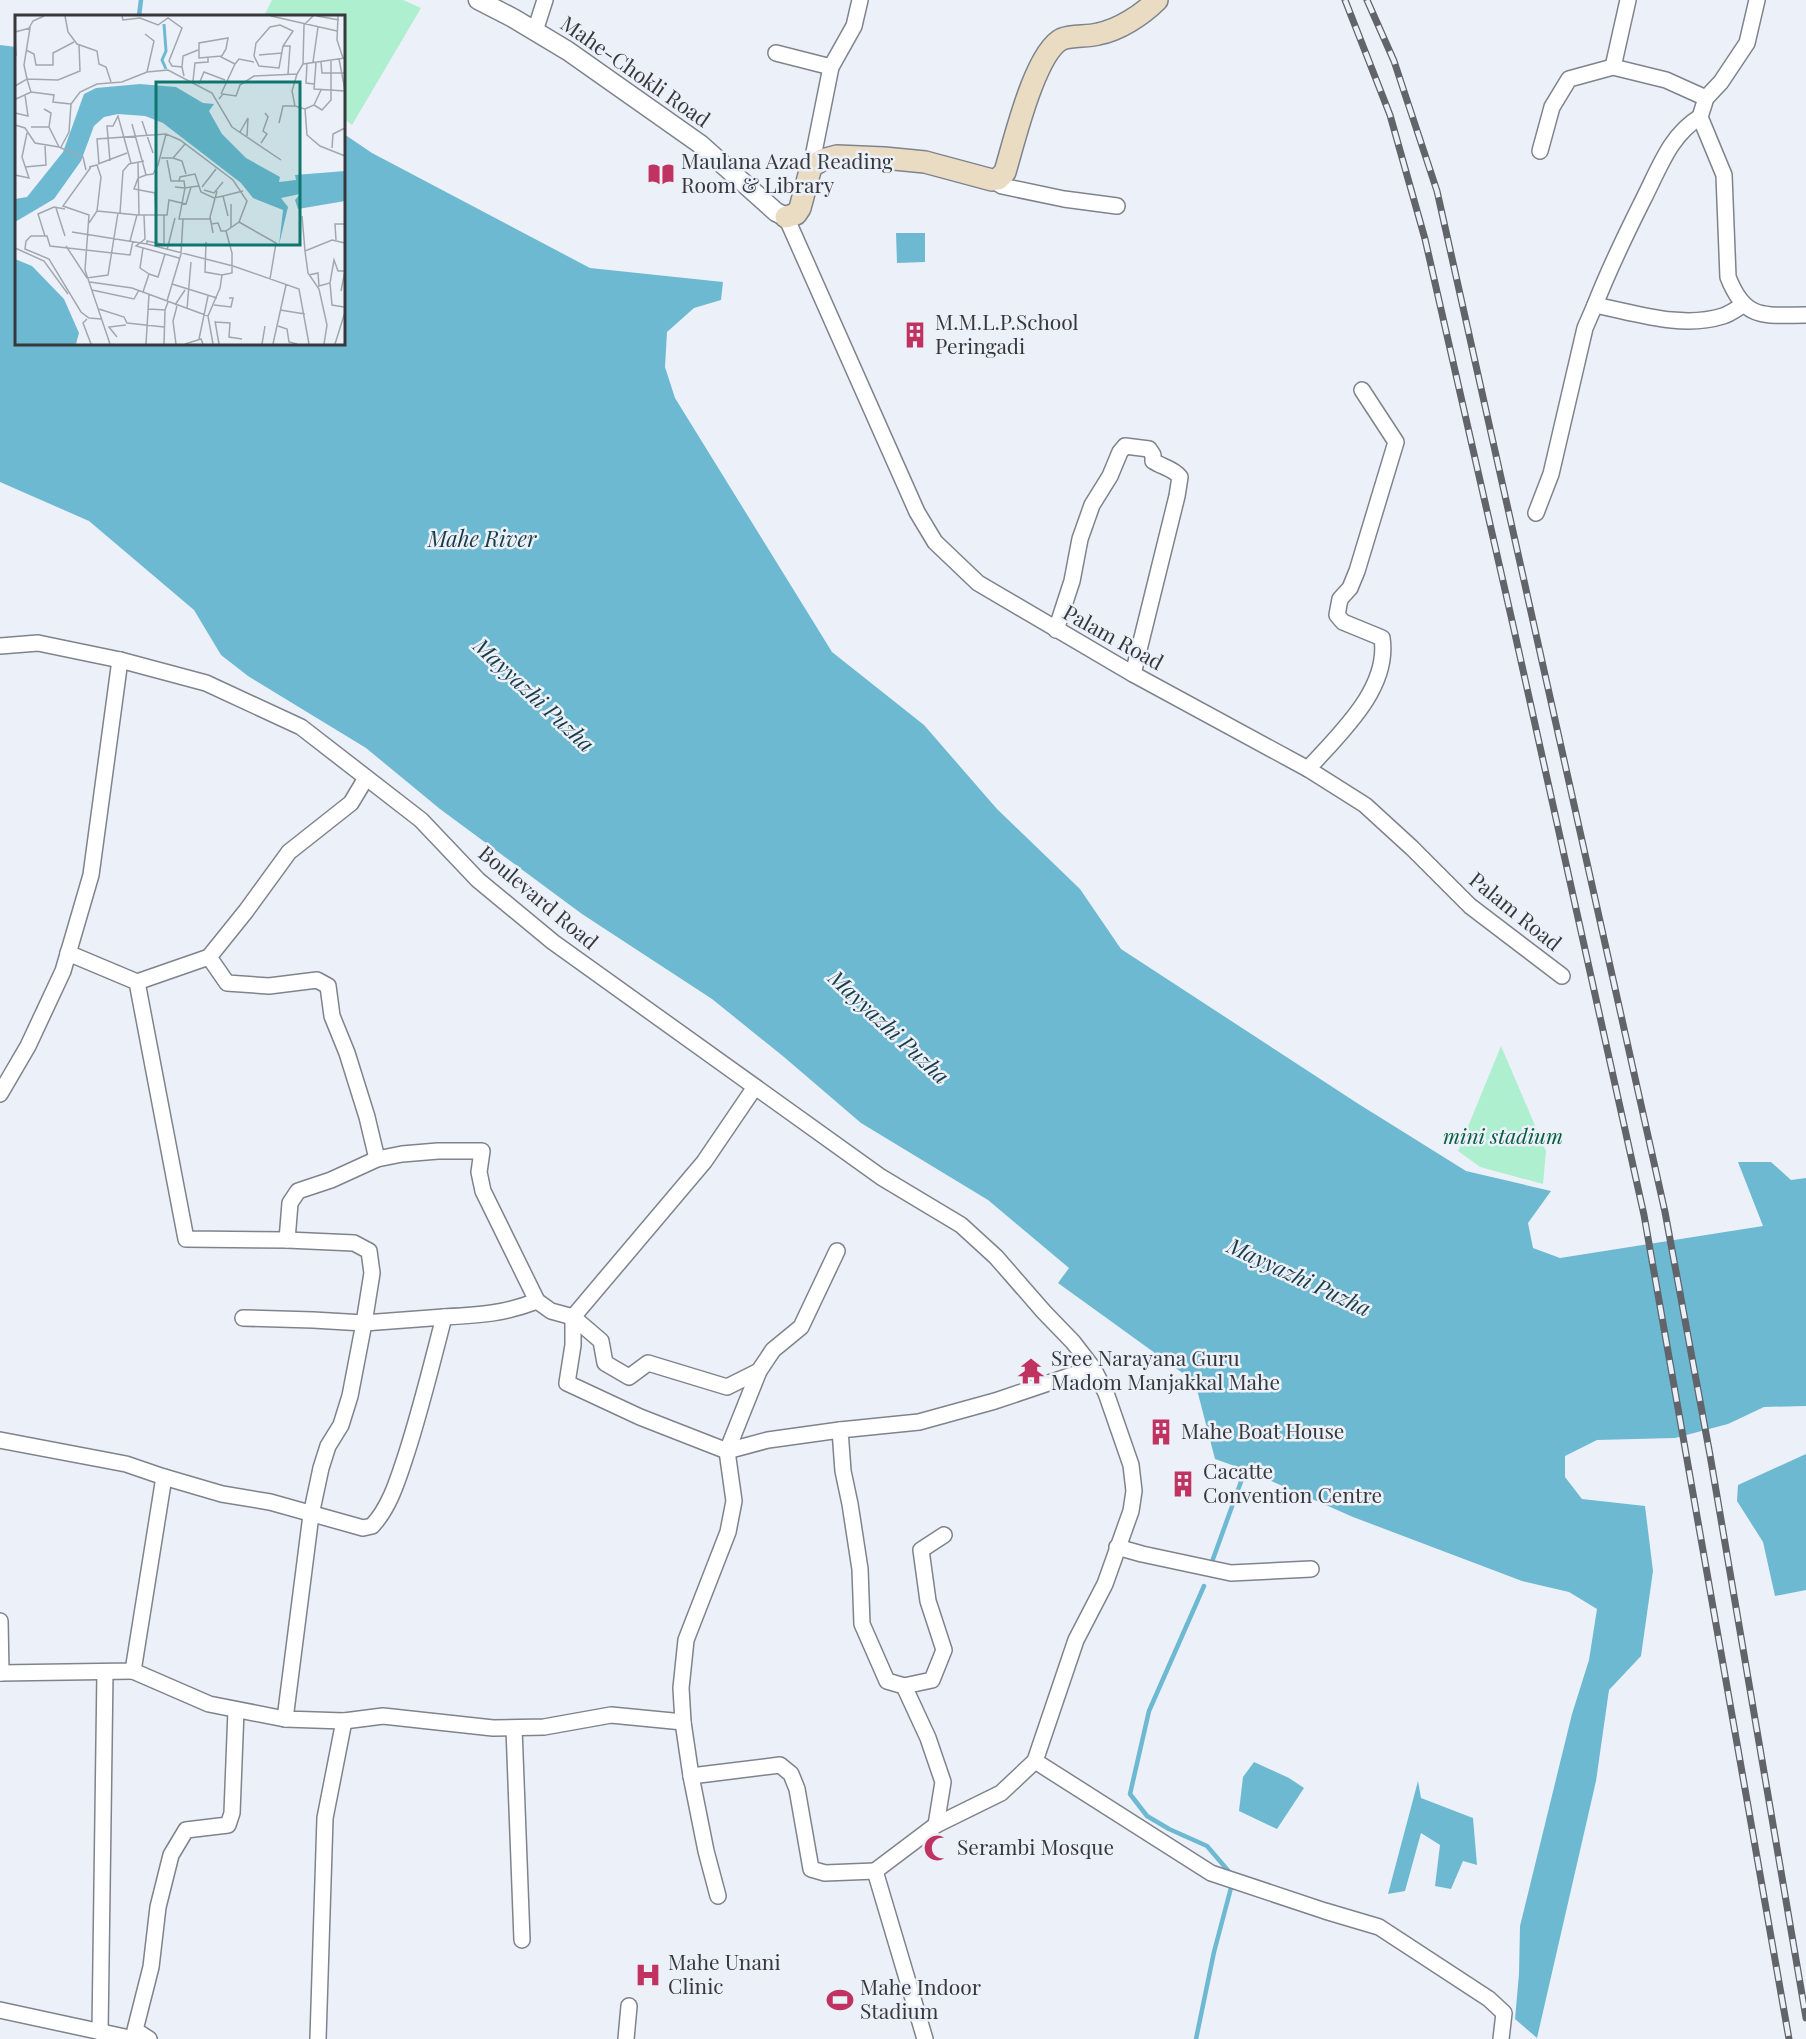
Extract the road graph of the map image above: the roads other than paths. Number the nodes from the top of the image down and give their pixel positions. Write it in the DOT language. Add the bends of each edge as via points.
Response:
graph roads {
  1 [pos="478,0"];
  2 [pos="545,0"];
  3 [pos="860,0"];
  4 [pos="1157,0"];
  5 [pos="1628,0"];
  6 [pos="1757,0"];
  7 [pos="535,31"];
  8 [pos="776,53"];
  9 [pos="1612,67"];
  10 [pos="831,68"];
  11 [pos="1706,98"];
  12 [pos="1700,117"];
  13 [pos="1540,151"];
  14 [pos="811,167"];
  15 [pos="992,180"];
  16 [pos="1117,206"];
  17 [pos="786,216"];
  18 [pos="1595,305"];
  19 [pos="1743,305"];
  20 [pos="1806,315"];
  21 [pos="1362,390"];
  22 [pos="1536,513"];
  23 [pos="1056,630"];
  24 [pos="0,646"];
  25 [pos="120,660"];
  26 [pos="1133,674"];
  27 [pos="1308,769"];
  28 [pos="366,778"];
  29 [pos="68,953"];
  30 [pos="208,957"];
  31 [pos="1562,976"];
  32 [pos="137,982"];
  33 [pos="755,1087"];
  34 [pos="0,1094"];
  35 [pos="377,1159"];
  36 [pos="288,1240"];
  37 [pos="837,1251"];
  38 [pos="537,1301"];
  39 [pos="444,1317"];
  40 [pos="573,1317"];
  41 [pos="243,1318"];
  42 [pos="364,1323"];
  43 [pos="1093,1368"];
  44 [pos="759,1371"];
  45 [pos="840,1430"];
  46 [pos="0,1440"];
  47 [pos="727,1451"];
  48 [pos="164,1477"];
  49 [pos="311,1515"];
  50 [pos="944,1534"];
  51 [pos="1117,1547"];
  52 [pos="1311,1569"];
  53 [pos="0,1621"];
  54 [pos="133,1671"];
  55 [pos="105,1672"];
  56 [pos="1,1673"];
  57 [pos="904,1686"];
  58 [pos="236,1710"];
  59 [pos="285,1719"];
  60 [pos="344,1721"];
  61 [pos="683,1722"];
  62 [pos="514,1728"];
  63 [pos="1035,1761"];
  64 [pos="691,1776"];
  65 [pos="936,1825"];
  66 [pos="875,1871"];
  67 [pos="718,1896"];
  68 [pos="522,1940"];
  69 [pos="628,2006"];
  70 [pos="0,2010"];
  71 [pos="100,2031"];
  72 [pos="134,2039"];
  73 [pos="149,2039"];
  74 [pos="318,2039"];
  75 [pos="626,2039"];
  76 [pos="925,2039"];
  77 [pos="1501,2039"];
  1 -- 7 [label="street, Mahe-Chokli Road"];
  2 -- 7 [label="street"];
  3 -- 10 [label="street" via="854,26"];
  4 -- 15 [label="main road" via="1113,30 1064,38 1054,45 1036,73 1005,172"];
  5 -- 9 [label="street"];
  6 -- 11 [label="street" via="1747,44"];
  7 -- 17 [label="street, Mahe-Chokli Road" via="700,144 776,212"];
  8 -- 10 [label="street"];
  9 -- 11 [label="street" via="1666,80"];
  9 -- 13 [label="street" via="1569,79 1552,107"];
  10 -- 14 [label="street"];
  11 -- 12 [label="street"];
  12 -- 18 [label="street" via="1687,125 1667,151 1609,267"];
  12 -- 19 [label="street" via="1724,175 1728,277"];
  14 -- 15 [label="main road" via="837,156 884,158 926,162"];
  14 -- 17 [label="main road" via="800,208 796,214"];
  15 -- 16 [label="street" via="1002,186 1064,199"];
  17 -- 23 [label="street, Palam Road" via="899,474 935,542 978,583"];
  18 -- 19 [label="street" via="1696,322 1725,316"];
  18 -- 22 [label="street" via="1585,328 1551,474"];
  19 -- 20 [label="street" via="1757,313"];
  21 -- 27 [label="street" via="1396,442 1357,571 1340,599 1337,615 1343,622 1382,638 1384,651 1371,696"];
  23 -- 26 [label="street, Palam Road"];
  23 -- 26 [label="street" via="1092,505 1125,446 1149,449 1153,461 1180,477"];
  24 -- 25 [label="street, Boulevard Road" via="38,643"];
  25 -- 28 [label="street, Boulevard Road" via="206,683 301,727"];
  25 -- 29 [label="street" via="91,875"];
  26 -- 27 [label="street, Palam Road"];
  27 -- 31 [label="street, Palam Road" via="1365,805 1470,906"];
  28 -- 30 [label="street" via="351,803 289,852"];
  28 -- 33 [label="street, Boulevard Road" via="421,820 478,880 553,942"];
  29 -- 32 [label="street"];
  29 -- 34 [label="street" via="28,1046"];
  30 -- 32 [label="street"];
  30 -- 35 [label="street" via="226,983 269,986 317,980 327,987 332,1016 347,1053"];
  32 -- 36 [label="street" via="186,1239"];
  33 -- 40 [label="street" via="704,1162"];
  33 -- 43 [label="street, Boulevard Road" via="881,1177 961,1225 996,1257"];
  35 -- 36 [label="street" via="298,1191 290,1203"];
  35 -- 38 [label="street" via="411,1153 482,1151 479,1172 483,1191"];
  36 -- 42 [label="street" via="354,1243 369,1251 372,1273"];
  37 -- 44 [label="street" via="801,1327 772,1350"];
  38 -- 39 [label="street" via="488,1315"];
  38 -- 40 [label="street" via="551,1311"];
  39 -- 42 [label="street"];
  39 -- 49 [label="street" via="421,1409 389,1501 378,1520 363,1528"];
  40 -- 44 [label="street" via="601,1341 605,1363 629,1377 648,1363 727,1387"];
  40 -- 47 [label="street" via="567,1383"];
  41 -- 42 [label="street"];
  42 -- 49 [label="street" via="350,1396 341,1425 327,1446"];
  43 -- 45 [label="street" via="918,1422"];
  43 -- 51 [label="street, Boulevard Road" via="1131,1465 1131,1511"];
  44 -- 47 [label="street"];
  45 -- 47 [label="street" via="768,1440"];
  45 -- 57 [label="street" via="860,1569 862,1624 887,1681"];
  46 -- 48 [label="street" via="126,1464"];
  47 -- 61 [label="street" via="734,1501 728,1532 686,1640 681,1688"];
  48 -- 49 [label="street"];
  48 -- 54 [label="street"];
  49 -- 59 [label="street"];
  50 -- 57 [label="street" via="921,1550 928,1601 944,1650 932,1680"];
  51 -- 52 [label="street" via="1231,1573"];
  51 -- 63 [label="street, Boulevard Road" via="1105,1584 1076,1640"];
  53 -- 56 [label="street"];
  54 -- 55 [label="street"];
  54 -- 58 [label="street" via="208,1704"];
  55 -- 56 [label="street"];
  55 -- 71 [label="street"];
  57 -- 65 [label="street" via="943,1782"];
  58 -- 59 [label="street"];
  58 -- 73 [label="street" via="232,1813 228,1825 186,1830 171,1855 135,2030"];
  59 -- 60 [label="street"];
  60 -- 62 [label="street" via="383,1716"];
  60 -- 74 [label="street" via="325,1818"];
  61 -- 62 [label="street" via="610,1715 544,1727"];
  61 -- 64 [label="street"];
  62 -- 68 [label="street"];
  63 -- 65 [label="street" via="1001,1792"];
  63 -- 77 [label="street" via="1211,1873 1380,1927 1490,1999 1504,2013"];
  64 -- 66 [label="street" via="780,1765 791,1774 797,1789 811,1869 825,1873"];
  64 -- 67 [label="street"];
  65 -- 66 [label="street"];
  66 -- 76 [label="street"];
  69 -- 75 [label="street"];
  70 -- 71 [label="street"];
  71 -- 72 [label="street"];
}
